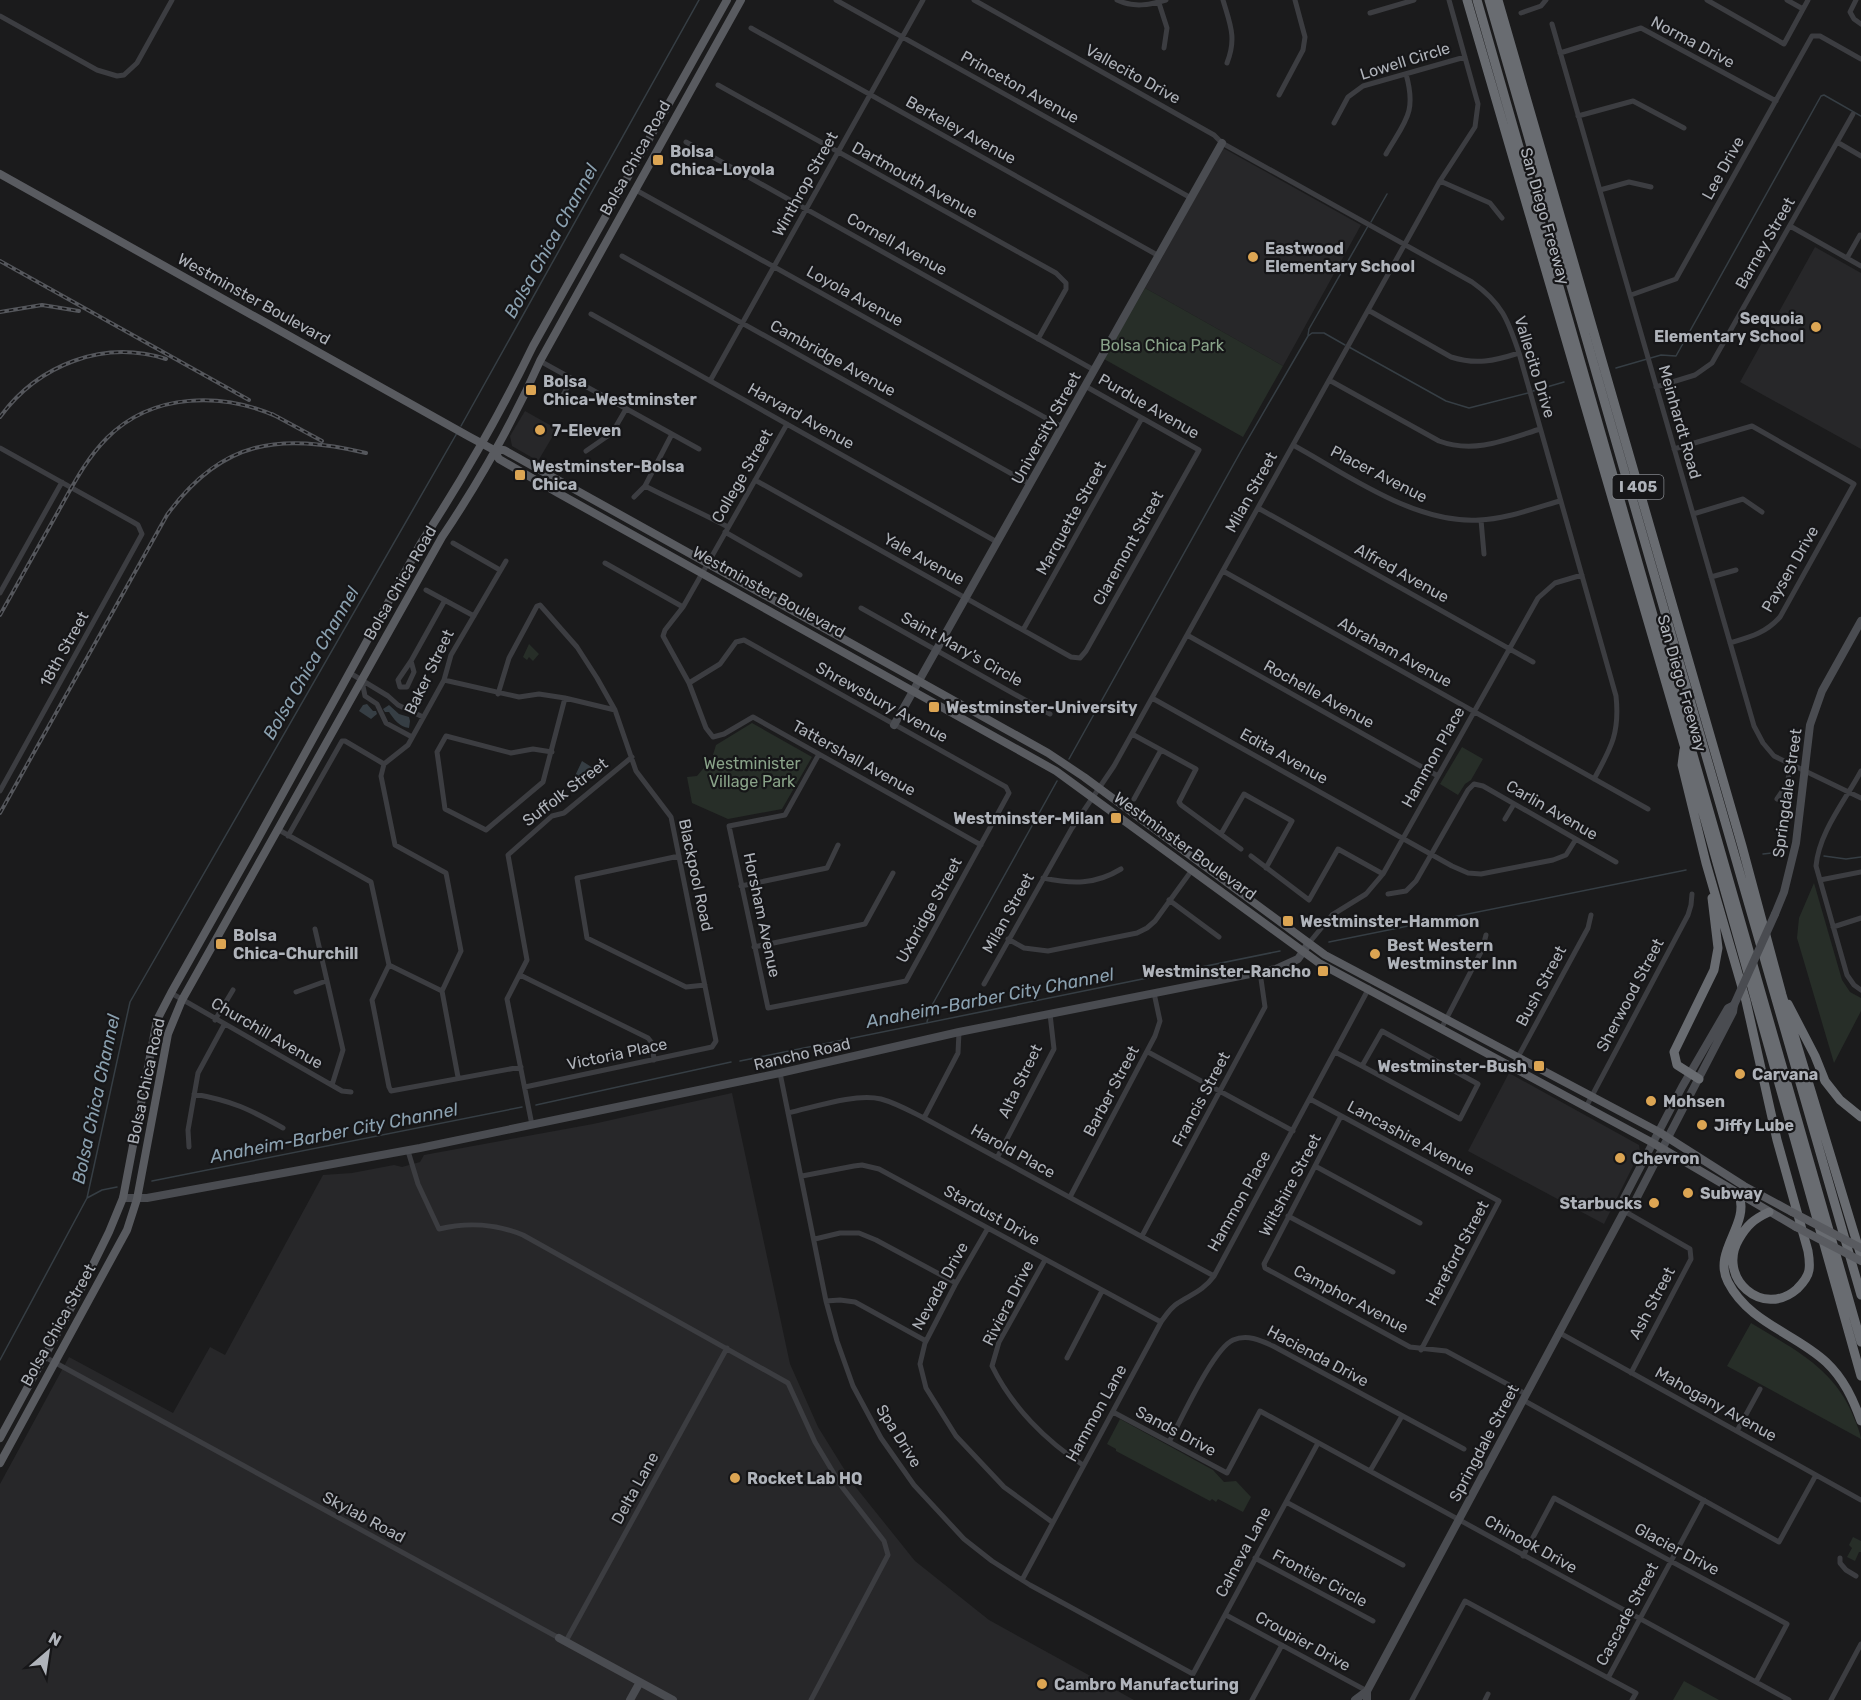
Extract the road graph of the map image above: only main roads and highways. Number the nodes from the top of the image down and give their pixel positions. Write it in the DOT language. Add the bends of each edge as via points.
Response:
graph roads {
  1 [pos="727,0"];
  2 [pos="741,0"];
  3 [pos="1467,0"];
  4 [pos="1477,0"];
  5 [pos="1489,0"];
  6 [pos="1498,0"];
  7 [pos="651,136"];
  8 [pos="0,174"];
  9 [pos="634,189"];
  10 [pos="600,225"];
  11 [pos="481,443"];
  12 [pos="494,450"];
  13 [pos="1684,745"];
  14 [pos="273,813"];
  15 [pos="279,830"];
  16 [pos="255,844"];
  17 [pos="1706,863"];
  18 [pos="1371,986"];
  19 [pos="1782,995"];
  20 [pos="1699,1079"];
  21 [pos="1861,1117"];
  22 [pos="1739,1195"];
  23 [pos="123,1198"];
  24 [pos="137,1199"];
  25 [pos="1769,1212"];
  26 [pos="1861,1248"];
  27 [pos="1861,1256"];
  28 [pos="1861,1261"];
  29 [pos="1861,1295"];
  30 [pos="1861,1342"];
  31 [pos="1861,1376"];
  32 [pos="1861,1421"];
  33 [pos="0,1438"];
  34 [pos="0,1463"];
  1 -- 7 [label="main road, Bolsa Chica Road"];
  2 -- 9 [label="main road, Bolsa Chica Road"];
  3 -- 13 [label="highway, San Diego Freeway / I 405"];
  4 -- 30 [label="highway"];
  5 -- 29 [label="highway"];
  6 -- 19 [label="highway, San Diego Freeway / I 405"];
  7 -- 9 [label="main road" via="653,141 633,177"];
  7 -- 10 [label="main road, Bolsa Chica Road"];
  8 -- 11 [label="main road, Westminster Boulevard"];
  9 -- 10 [label="main road" via="625,192 607,223"];
  9 -- 12 [label="main road, Bolsa Chica Road"];
  10 -- 11 [label="main road, Bolsa Chica Road"];
  11 -- 12 [label="main road, Westminster Boulevard"];
  11 -- 14 [label="main road, Bolsa Chica Road" via="421,543"];
  12 -- 15 [label="main road, Bolsa Chica Road"];
  12 -- 18 [label="main road, Westminster Boulevard" via="500,459 1056,771 1319,963"];
  12 -- 18 [label="main road, Westminster Boulevard" via="504,450 1054,757"];
  13 -- 17 [label="highway" via="1682,765"];
  13 -- 31 [label="highway, San Diego Freeway / I 405"];
  14 -- 15 [label="main road"];
  14 -- 16 [label="main road, Bolsa Chica Road"];
  15 -- 16 [label="main road" via="269,829 260,844"];
  15 -- 24 [label="main road, Bolsa Chica Road" via="182,1000 168,1034"];
  16 -- 23 [label="main road, Bolsa Chica Road" via="157,1020"];
  17 -- 20 [label="highway" via="1717,930 1717,956 1709,983 1674,1052 1677,1065"];
  17 -- 25 [label="highway" via="1746,1001 1777,1140 1808,1251 1805,1280 1790,1294 1773,1299 1756,1296 1746,1289 1733,1264 1736,1245 1748,1224"];
  18 -- 22 [label="main road, Westminster Boulevard"];
  18 -- 26 [label="main road, Westminster Boulevard, bridge" via="1446,1020 1659,1132 1744,1186"];
  19 -- 21 [label="highway" via="1825,1081"];
  19 -- 27 [label="highway, San Diego Freeway / I 405"];
  22 -- 25 [label="main road, Westminster Boulevard"];
  22 -- 32 [label="highway" via="1742,1215 1725,1255 1724,1270 1735,1296 1751,1312 1828,1364 1846,1385"];
  23 -- 33 [label="main road, Bolsa Chica Street" via="84,1283"];
  24 -- 34 [label="main road, Bolsa Chica Street" via="119,1244"];
  25 -- 28 [label="main road, Westminster Boulevard, bridge"];
}
